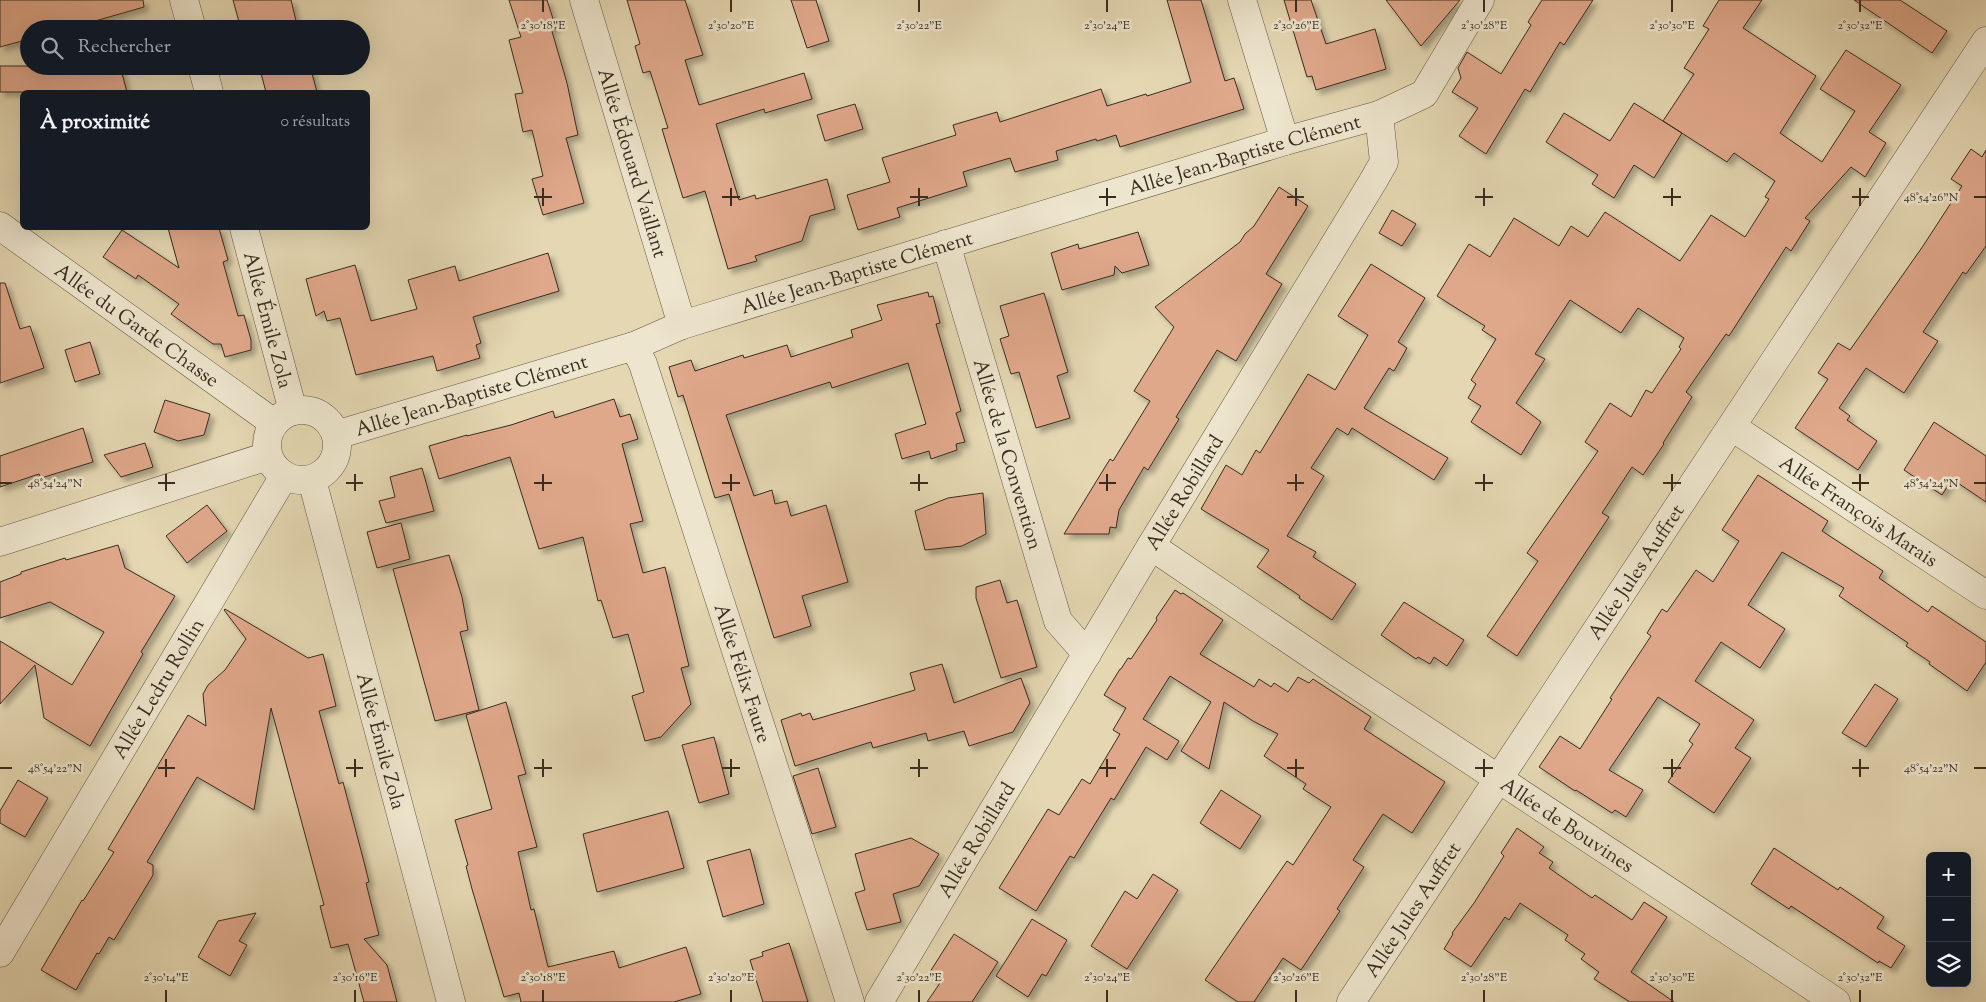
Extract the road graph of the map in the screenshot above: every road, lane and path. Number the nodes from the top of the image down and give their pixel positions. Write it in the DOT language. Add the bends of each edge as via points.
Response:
graph roads {
  1 [pos="184,0"];
  2 [pos="584,0"];
  3 [pos="1242,0"];
  4 [pos="1480,0"];
  5 [pos="190,20"];
  6 [pos="1986,41"];
  7 [pos="204,75"];
  8 [pos="208,90"];
  9 [pos="1379,115"];
  10 [pos="1285,141"];
  11 [pos="0,226"];
  12 [pos="244,230"];
  13 [pos="946,244"];
  14 [pos="682,325"];
  15 [pos="634,346"];
  16 [pos="284,417"];
  17 [pos="1732,427"];
  18 [pos="336,435"];
  19 [pos="276,466"];
  20 [pos="312,480"];
  21 [pos="0,542"];
  22 [pos="1151,546"];
  23 [pos="1986,596"];
  24 [pos="1087,654"];
  25 [pos="1499,779"];
  26 [pos="0,953"];
  27 [pos="451,1002"];
  28 [pos="850,1002"];
  29 [pos="880,1002"];
  30 [pos="1351,1002"];
  31 [pos="1836,1002"];
  1 -- 5 [label="street"];
  2 -- 14 [label="street, Allée Édouard Vaillant"];
  3 -- 10 [label="street"];
  4 -- 9 [label="street" via="1424,94"];
  6 -- 17 [label="street, Allée Jules Auffret"];
  7 -- 8 [label="street"];
  9 -- 10 [label="street, Allée Jean-Baptiste Clément"];
  9 -- 22 [label="street, Allée Robillard" via="1384,162"];
  10 -- 13 [label="street, Allée Jean-Baptiste Clément"];
  11 -- 16 [label="street, Allée du Garde Chasse"];
  12 -- 16 [label="street, Allée Émile Zola"];
  13 -- 14 [label="street, Allée Jean-Baptiste Clément"];
  13 -- 24 [label="street, Allée de la Convention" via="1058,621"];
  14 -- 15 [label="street, Allée Jean-Baptiste Clément"];
  15 -- 18 [label="street, Allée Jean-Baptiste Clément"];
  15 -- 28 [label="street, Allée Félix Faure" via="643,364"];
  16 -- 18 [label="street" via="304,410 315,412 331,425"];
  16 -- 19 [label="street" via="267,439"];
  17 -- 23 [label="street, Allée François Marais"];
  17 -- 25 [label="street, Allée Jules Auffret"];
  18 -- 20 [label="street" via="336,457 322,475"];
  19 -- 20 [label="street" via="293,480"];
  19 -- 21 [label="street"];
  19 -- 26 [label="street, Allée Ledru Rollin"];
  20 -- 27 [label="street, Allée Émile Zola"];
  22 -- 24 [label="street, Allée Robillard"];
  22 -- 25 [label="street, Allée de Bouvines"];
  24 -- 29 [label="street, Allée Robillard"];
  25 -- 30 [label="street, Allée Jules Auffret"];
  25 -- 31 [label="street, Allée de Bouvines"];
}
